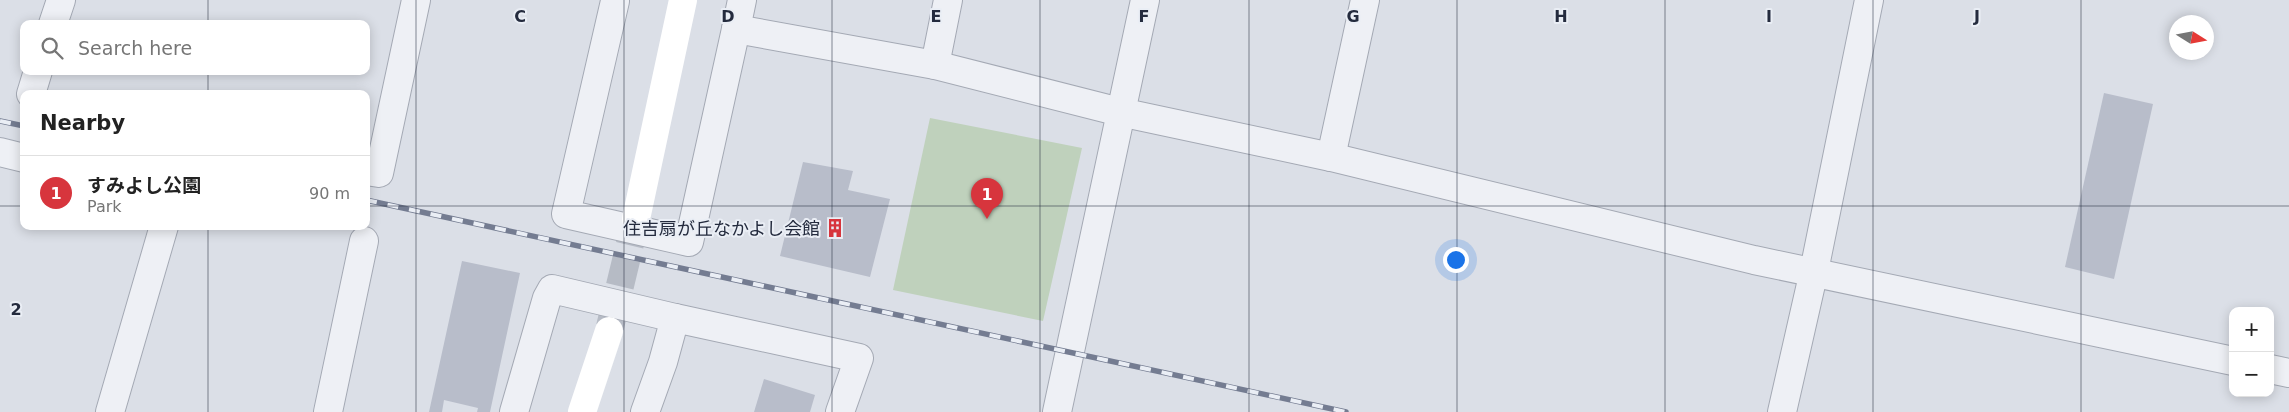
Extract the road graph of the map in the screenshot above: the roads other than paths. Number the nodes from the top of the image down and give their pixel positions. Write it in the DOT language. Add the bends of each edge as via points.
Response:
graph roads {
  1 [pos="61,0"];
  2 [pos="416,0"];
  3 [pos="613,0"];
  4 [pos="682,0"];
  5 [pos="742,0"];
  6 [pos="948,0"];
  7 [pos="1145,0"];
  8 [pos="1364,0"];
  9 [pos="1869,0"];
  10 [pos="54,20"];
  11 [pos="736,29"];
  12 [pos="934,65"];
  13 [pos="37,75"];
  14 [pos="32,90"];
  15 [pos="1120,112"];
  16 [pos="0,152"];
  17 [pos="20,157"];
  18 [pos="1332,158"];
  19 [pos="370,172"];
  20 [pos="636,219"];
  21 [pos="163,230"];
  22 [pos="364,241"];
  23 [pos="1814,271"];
  24 [pos="675,318"];
  25 [pos="609,331"];
  26 [pos="2229,360"];
  27 [pos="2274,370"];
  28 [pos="2289,373"];
  29 [pos="110,412"];
  30 [pos="328,412"];
  31 [pos="514,412"];
  32 [pos="582,412"];
  33 [pos="645,412"];
  34 [pos="840,412"];
  35 [pos="1057,412"];
  36 [pos="1782,412"];
  1 -- 10 [label="street"];
  2 -- 19 [label="street" via="379,174"];
  3 -- 11 [label="street" via="566,214 689,242"];
  4 -- 20 [label="street"];
  5 -- 11 [label="street"];
  6 -- 12 [label="street"];
  7 -- 15 [label="street"];
  8 -- 18 [label="street"];
  9 -- 23 [label="street"];
  11 -- 12 [label="street"];
  12 -- 15 [label="street"];
  13 -- 14 [label="street"];
  15 -- 18 [label="street"];
  15 -- 35 [label="street"];
  16 -- 17 [label="street"];
  18 -- 23 [label="street" via="1754,260"];
  21 -- 29 [label="street"];
  22 -- 30 [label="street"];
  23 -- 26 [label="street"];
  23 -- 36 [label="street"];
  24 -- 31 [label="street" via="552,289"];
  24 -- 33 [label="street"];
  24 -- 34 [label="street" via="859,358"];
  25 -- 32 [label="street"];
  27 -- 28 [label="street"];
}
